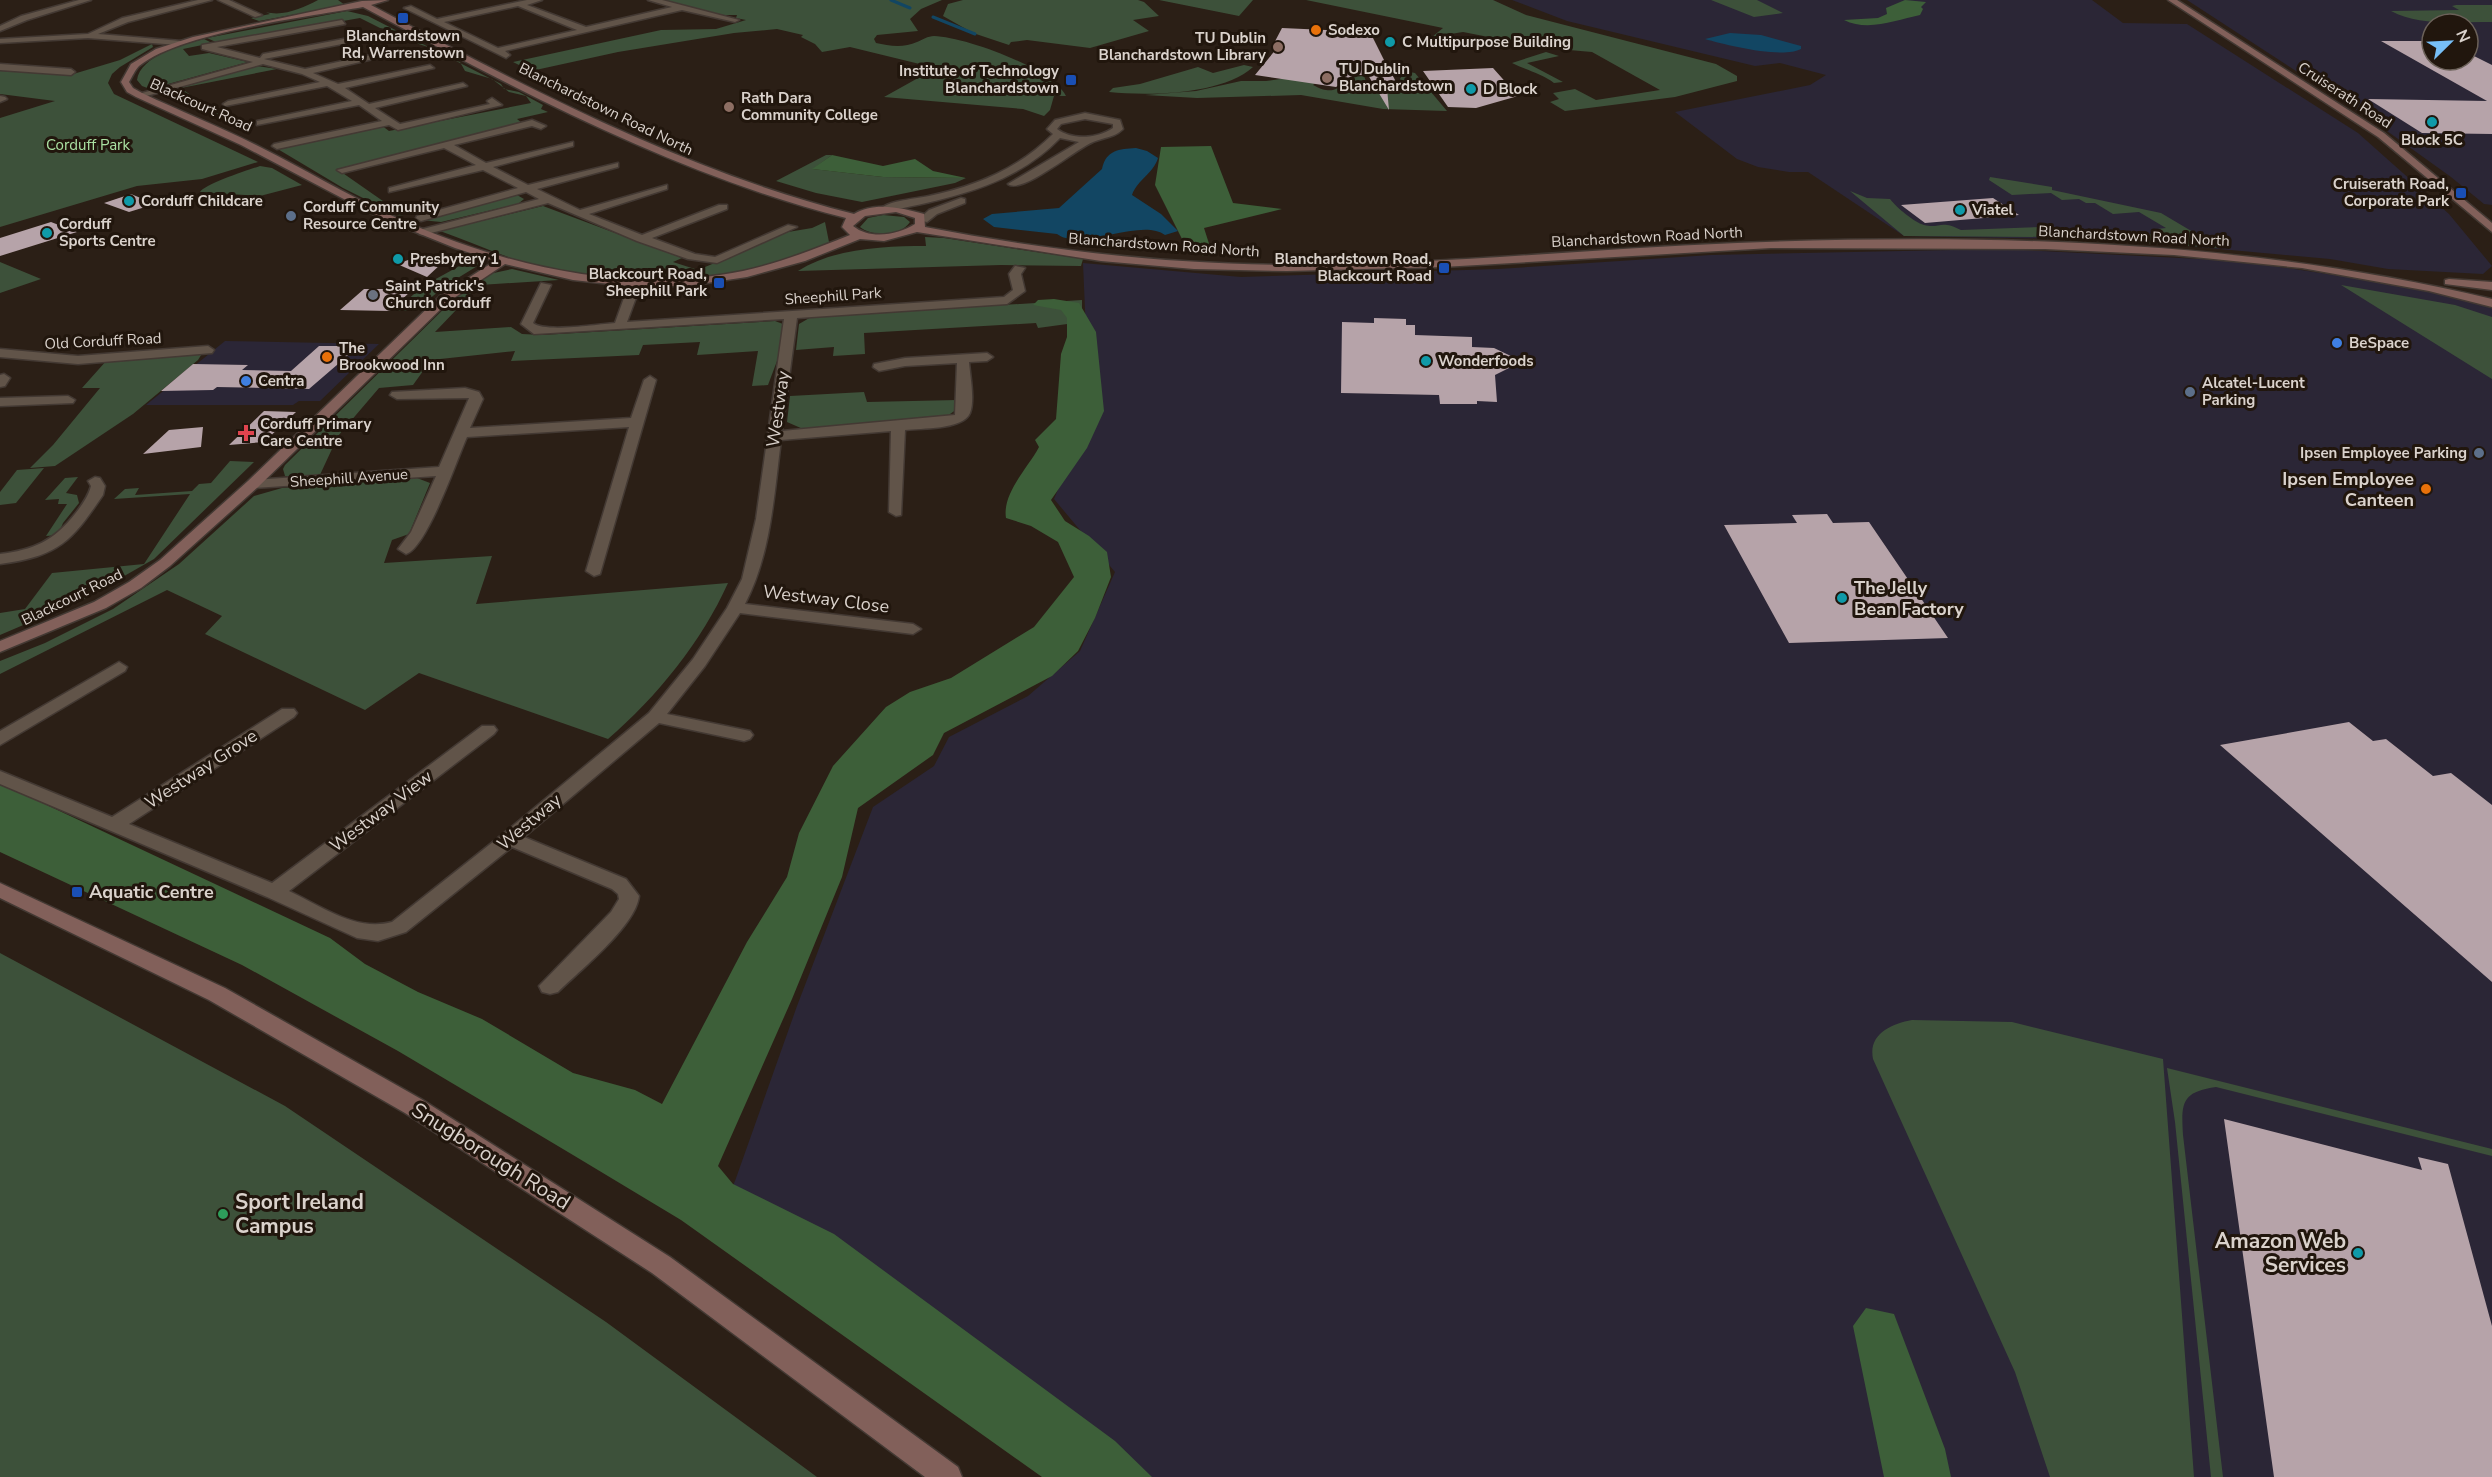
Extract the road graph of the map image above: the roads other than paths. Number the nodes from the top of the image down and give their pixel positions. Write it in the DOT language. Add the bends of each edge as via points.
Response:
graph roads {
  1 [pos="87,0"];
  2 [pos="208,0"];
  3 [pos="222,0"];
  4 [pos="384,0"];
  5 [pos="538,0"];
  6 [pos="652,0"];
  7 [pos="2172,0"];
  8 [pos="360,2"];
  9 [pos="519,4"];
  10 [pos="408,8"];
  11 [pos="679,8"];
  12 [pos="258,15"];
  13 [pos="0,17"];
  14 [pos="24,18"];
  15 [pos="735,20"];
  16 [pos="435,21"];
  17 [pos="342,22"];
  18 [pos="0,29"];
  19 [pos="583,29"];
  20 [pos="88,36"];
  21 [pos="365,37"];
  22 [pos="0,41"];
  23 [pos="178,43"];
  24 [pos="496,51"];
  25 [pos="399,52"];
  26 [pos="255,59"];
  27 [pos="513,59"];
  28 [pos="265,61"];
  29 [pos="0,67"];
  30 [pos="291,67"];
  31 [pos="430,68"];
  32 [pos="71,72"];
  33 [pos="304,72"];
  34 [pos="334,85"];
  35 [pos="463,86"];
  36 [pos="186,88"];
  37 [pos="139,95"];
  38 [pos="492,101"];
  39 [pos="228,104"];
  40 [pos="364,104"];
  41 [pos="390,122"];
  42 [pos="260,123"];
  43 [pos="541,126"];
  44 [pos="1058,134"];
  45 [pos="1092,138"];
  46 [pos="445,144"];
  47 [pos="570,144"];
  48 [pos="277,146"];
  49 [pos="614,165"];
  50 [pos="485,167"];
  51 [pos="342,170"];
  52 [pos="663,187"];
  53 [pos="393,190"];
  54 [pos="528,191"];
  55 [pos="547,200"];
  56 [pos="723,207"];
  57 [pos="885,209"];
  58 [pos="578,214"];
  59 [pos="854,217"];
  60 [pos="421,218"];
  61 [pos="919,225"];
  62 [pos="792,227"];
  63 [pos="2492,229"];
  64 [pos="423,232"];
  65 [pos="860,235"];
  66 [pos="641,239"];
  67 [pos="504,260"];
  68 [pos="1019,268"];
  69 [pos="2381,276"];
  70 [pos="635,284"];
  71 [pos="545,285"];
  72 [pos="2492,286"];
  73 [pos="2492,303"];
  74 [pos="791,315"];
  75 [pos="620,326"];
  76 [pos="208,350"];
  77 [pos="0,353"];
  78 [pos="987,357"];
  79 [pos="963,358"];
  80 [pos="879,368"];
  81 [pos="650,380"];
  82 [pos="397,395"];
  83 [pos="68,400"];
  84 [pos="0,402"];
  85 [pos="637,422"];
  86 [pos="898,426"];
  87 [pos="462,433"];
  88 [pos="774,436"];
  89 [pos="444,471"];
  90 [pos="95,481"];
  91 [pos="253,484"];
  92 [pos="896,512"];
  93 [pos="406,549"];
  94 [pos="0,559"];
  95 [pos="594,571"];
  96 [pos="735,608"];
  97 [pos="913,629"];
  98 [pos="0,647"];
  99 [pos="119,667"];
  100 [pos="288,713"];
  101 [pos="655,717"];
  102 [pos="488,730"];
  103 [pos="744,735"];
  104 [pos="0,739"];
  105 [pos="0,777"];
  106 [pos="115,824"];
  107 [pos="510,839"];
  108 [pos="0,890"];
  109 [pos="274,892"];
  110 [pos="550,986"];
  111 [pos="948,1477"];
  1 -- 14 [label="street"];
  2 -- 20 [label="street" via="125,20"];
  3 -- 12 [label="street"];
  4 -- 8 [label="main road, Blackcourt Road"];
  5 -- 9 [label="street"];
  6 -- 11 [label="street"];
  7 -- 63 [label="main road, Cruiserath Road" via="2381,135"];
  8 -- 23 [label="main road, Blackcourt Road"];
  8 -- 59 [label="main road, Blanchardstown Road North" via="610,130 690,166 766,194"];
  9 -- 16 [label="street"];
  9 -- 19 [label="street"];
  10 -- 16 [label="street"];
  11 -- 15 [label="street"];
  11 -- 19 [label="street"];
  13 -- 14 [label="street"];
  14 -- 18 [label="street"];
  16 -- 24 [label="street"];
  17 -- 26 [label="street" via="205,46"];
  19 -- 24 [label="street"];
  20 -- 22 [label="street"];
  20 -- 23 [label="street"];
  21 -- 26 [label="street"];
  23 -- 37 [label="main road, Blackcourt Road" via="145,58 127,72 125,82"];
  24 -- 27 [label="street"];
  25 -- 33 [label="street"];
  26 -- 28 [label="street"];
  28 -- 30 [label="street"];
  28 -- 37 [label="street"];
  29 -- 32 [label="street"];
  30 -- 33 [label="street"];
  30 -- 36 [label="street"];
  31 -- 34 [label="street"];
  33 -- 34 [label="street"];
  34 -- 39 [label="street"];
  34 -- 40 [label="street"];
  35 -- 40 [label="street"];
  37 -- 64 [label="main road, Blackcourt Road" via="219,130 338,193"];
  38 -- 41 [label="street" via="497,105 398,127"];
  40 -- 41 [label="street"];
  40 -- 42 [label="street"];
  41 -- 48 [label="street"];
  43 -- 46 [label="street" via="532,123"];
  44 -- 45 [label="street"];
  44 -- 45 [label="street" via="1053,125 1074,117 1104,117 1119,125 1114,132"];
  44 -- 57 [label="street" via="1031,161 1007,174 969,189"];
  45 -- 61 [label="street" via="1018,182 942,208"];
  46 -- 50 [label="street"];
  46 -- 51 [label="street"];
  47 -- 50 [label="street"];
  49 -- 54 [label="street"];
  50 -- 53 [label="street"];
  50 -- 54 [label="street"];
  52 -- 58 [label="street"];
  54 -- 55 [label="street"];
  54 -- 60 [label="street"];
  55 -- 58 [label="street"];
  55 -- 64 [label="street"];
  56 -- 66 [label="street"];
  57 -- 59 [label="main road"];
  57 -- 61 [label="main road" via="906,210 920,216"];
  58 -- 66 [label="street"];
  59 -- 65 [label="main road" via="847,227"];
  61 -- 65 [label="main road" via="895,236"];
  61 -- 69 [label="main road, Blanchardstown Road North" via="1018,247 1086,256 1237,267 1353,267 1773,245 1921,243 2129,248 2251,258"];
  62 -- 66 [label="street" via="717,260 705,260"];
  64 -- 67 [label="main road, Blackcourt Road"];
  65 -- 70 [label="main road, Blackcourt Road" via="806,259 759,272 695,282"];
  67 -- 70 [label="main road, Blackcourt Road" via="581,279"];
  67 -- 91 [label="main road, Blackcourt Road" via="444,299"];
  68 -- 74 [label="street, Sheephill Park" via="1014,274 1019,291 1007,300"];
  69 -- 72 [label="main road, Blanchardstown Road North"];
  69 -- 73 [label="main road, Blanchardstown Road North"];
  70 -- 75 [label="street"];
  71 -- 75 [label="street, Sheephill Park" via="527,323 530,328 551,331"];
  74 -- 75 [label="street, Sheephill Park"];
  74 -- 88 [label="street, Westway"];
  76 -- 77 [label="street, Old Corduff Road" via="39,361"];
  78 -- 79 [label="street"];
  79 -- 80 [label="street"];
  79 -- 86 [label="street" via="964,412 960,418"];
  81 -- 85 [label="street"];
  82 -- 87 [label="street" via="474,395 476,401"];
  83 -- 84 [label="street"];
  85 -- 87 [label="street"];
  85 -- 95 [label="street"];
  86 -- 88 [label="street"];
  86 -- 92 [label="street"];
  87 -- 89 [label="street"];
  88 -- 96 [label="street, Westway" via="750,579"];
  89 -- 91 [label="street, Sheephill Avenue"];
  89 -- 93 [label="street" via="418,533"];
  90 -- 94 [label="street" via="96,495 62,540 42,551"];
  91 -- 98 [label="main road, Blackcourt Road" via="135,585 62,623"];
  96 -- 97 [label="street, Westway Close"];
  96 -- 101 [label="street, Westway"];
  99 -- 104 [label="street"];
  100 -- 106 [label="street, Westway Grove"];
  101 -- 103 [label="street"];
  101 -- 107 [label="street, Westway"];
  102 -- 109 [label="street, Westway View"];
  105 -- 106 [label="street, Westway"];
  106 -- 109 [label="street, Westway"];
  107 -- 109 [label="street, Westway" via="399,927 378,933 357,931"];
  107 -- 110 [label="street" via="619,884 627,891 629,900 621,916"];
  108 -- 111 [label="main road, Snugborough Road" via="217,994 413,1106 661,1265"];
}
